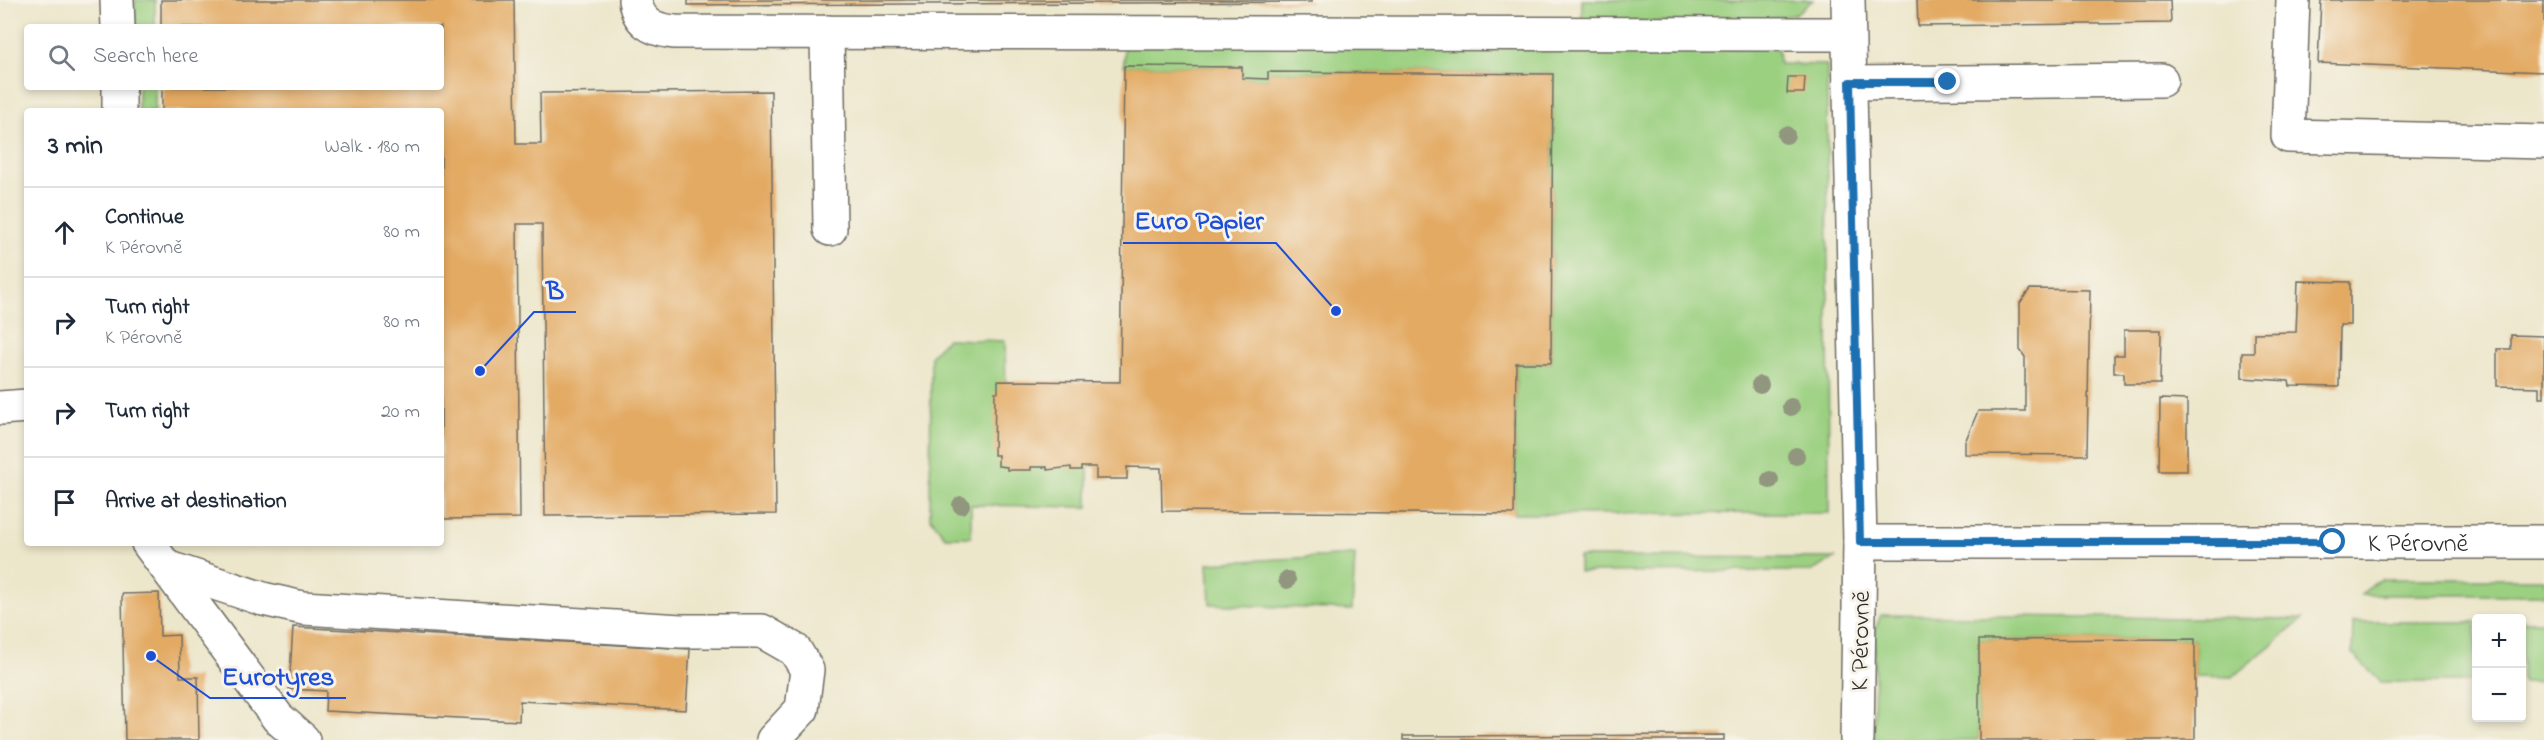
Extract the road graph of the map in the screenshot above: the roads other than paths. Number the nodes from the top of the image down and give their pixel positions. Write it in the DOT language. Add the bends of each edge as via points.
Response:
graph roads {
  1 [pos="117,0"];
  2 [pos="635,0"];
  3 [pos="1848,0"];
  4 [pos="2293,0"];
  5 [pos="118,24"];
  6 [pos="827,32"];
  7 [pos="1834,34"];
  8 [pos="2161,80"];
  9 [pos="1850,82"];
  10 [pos="119,90"];
  11 [pos="119,108"];
  12 [pos="2544,142"];
  13 [pos="830,229"];
  14 [pos="24,406"];
  15 [pos="0,408"];
  16 [pos="1860,542"];
  17 [pos="2544,542"];
  18 [pos="157,555"];
  19 [pos="303,740"];
  20 [pos="773,740"];
  21 [pos="1857,740"];
  1 -- 5 [label="street"];
  2 -- 6 [label="street" via="643,22 663,31"];
  3 -- 9 [label="street, K Pérovně"];
  4 -- 12 [label="street" via="2288,136"];
  6 -- 7 [label="street"];
  6 -- 13 [label="street"];
  8 -- 9 [label="street"];
  9 -- 16 [label="street, K Pérovně"];
  10 -- 11 [label="street"];
  14 -- 15 [label="street"];
  16 -- 17 [label="street, K Pérovně"];
  16 -- 21 [label="street, K Pérovně"];
  18 -- 19 [label="street" via="278,718"];
  18 -- 20 [label="street" via="263,599 303,608 681,631 762,631 795,650 807,670 802,709"];
}
